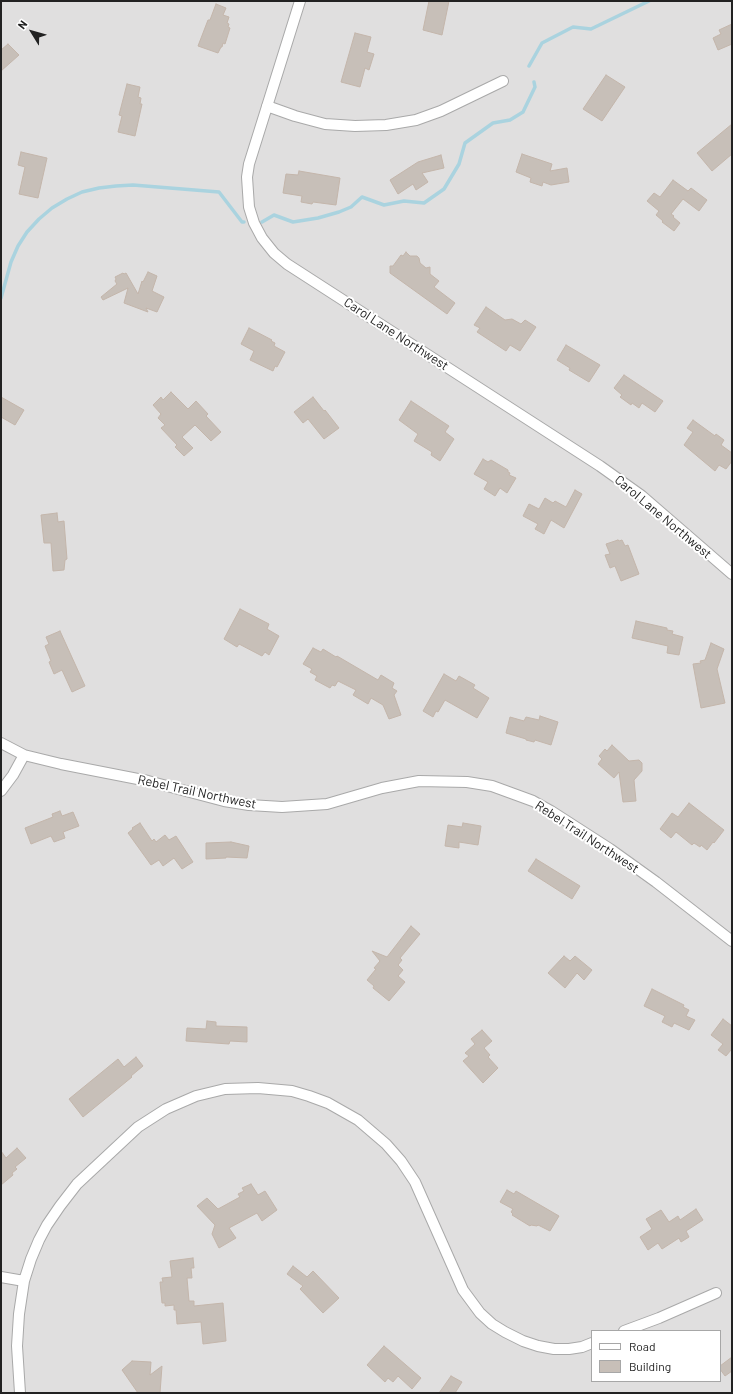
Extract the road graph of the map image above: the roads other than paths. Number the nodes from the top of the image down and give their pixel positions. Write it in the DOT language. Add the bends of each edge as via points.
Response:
graph roads {
  1 [pos="300,1"];
  2 [pos="503,81"];
  3 [pos="267,106"];
  4 [pos="732,574"];
  5 [pos="1,743"];
  6 [pos="24,755"];
  7 [pos="1,791"];
  8 [pos="732,941"];
  9 [pos="1,1277"];
  10 [pos="24,1281"];
  11 [pos="716,1293"];
  12 [pos="627,1330"];
  13 [pos="591,1343"];
  14 [pos="20,1393"];
  1 -- 3 [label="street, Carol Lane Northwest"];
  2 -- 3 [label="street" via="441,112 416,120 386,125 325,124"];
  3 -- 4 [label="street, Carol Lane Northwest" via="249,164 247,193 254,223 274,253 287,264 600,466 642,496"];
  5 -- 6 [label="street, Rebel Trail Northwest"];
  6 -- 7 [label="street"];
  6 -- 8 [label="street, Rebel Trail Northwest" via="249,805 282,807 327,804 382,788 419,781 467,782 492,786 533,801 610,849"];
  9 -- 10 [label="street"];
  10 -- 13 [label="street" via="39,1240 60,1206 77,1184 138,1127 166,1109 196,1096 225,1089 276,1089 316,1098 358,1120 402,1161 415,1182 463,1290 492,1324 538,1346 569,1349"];
  10 -- 14 [label="street" via="17,1346"];
  11 -- 12 [label="street"];
}
